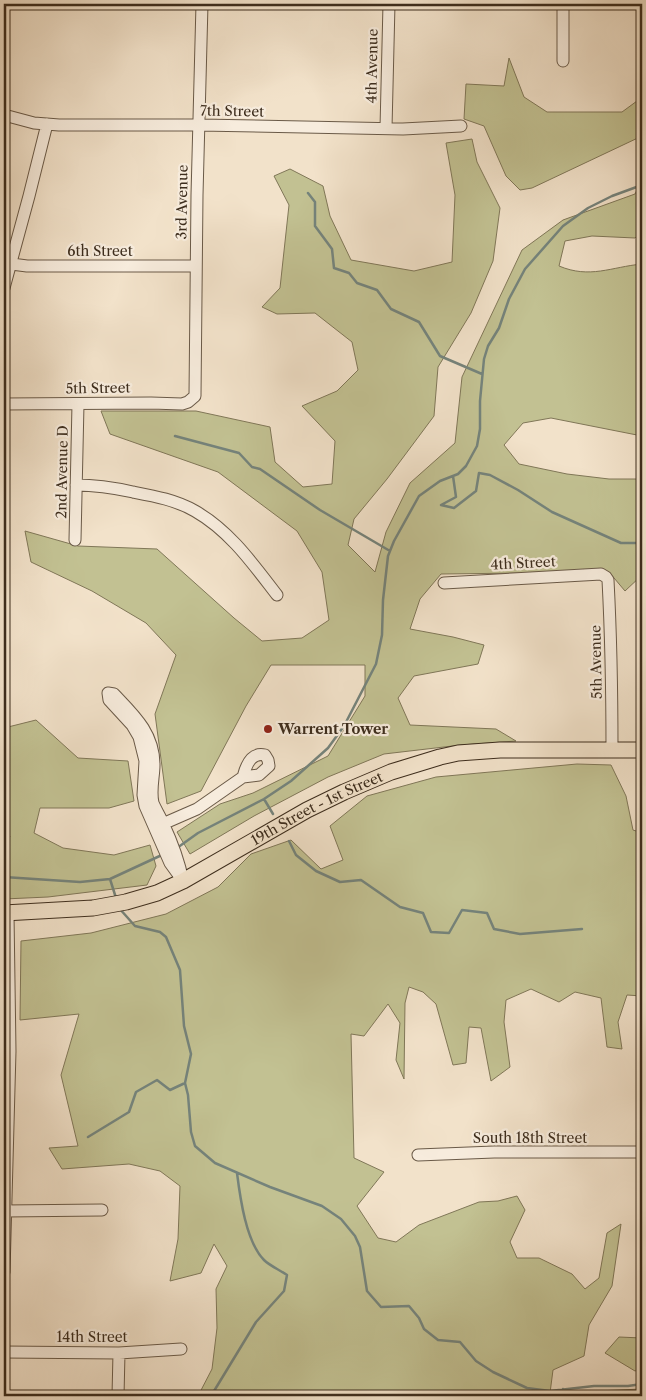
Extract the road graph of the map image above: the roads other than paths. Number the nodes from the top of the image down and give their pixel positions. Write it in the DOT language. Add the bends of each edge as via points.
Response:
graph roads {
  1 [pos="202,4"];
  2 [pos="389,4"];
  3 [pos="563,4"];
  4 [pos="563,61"];
  5 [pos="4,115"];
  6 [pos="47,124"];
  7 [pos="199,125"];
  8 [pos="461,126"];
  9 [pos="386,128"];
  10 [pos="7,264"];
  11 [pos="196,266"];
  12 [pos="4,288"];
  13 [pos="192,400"];
  14 [pos="4,404"];
  15 [pos="78,404"];
  16 [pos="76,486"];
  17 [pos="75,540"];
  18 [pos="604,575"];
  19 [pos="444,583"];
  20 [pos="277,595"];
  21 [pos="612,750"];
  22 [pos="642,750"];
  23 [pos="243,777"];
  24 [pos="159,826"];
  25 [pos="182,881"];
  26 [pos="6,914"];
  27 [pos="7,1072"];
  28 [pos="642,1152"];
  29 [pos="418,1155"];
  30 [pos="102,1210"];
  31 [pos="5,1212"];
  32 [pos="4,1272"];
  33 [pos="181,1349"];
  34 [pos="4,1352"];
  35 [pos="119,1353"];
  36 [pos="118,1396"];
  1 -- 7 [label="street, 3rd Avenue"];
  2 -- 9 [label="street, 4th Avenue"];
  3 -- 4 [label="street"];
  5 -- 6 [label="street, 7th Street"];
  6 -- 7 [label="street, 7th Street"];
  6 -- 10 [label="street"];
  7 -- 9 [label="street, 7th Street"];
  7 -- 11 [label="street, 3rd Avenue"];
  8 -- 9 [label="street, 7th Street"];
  10 -- 11 [label="street, 6th Street"];
  10 -- 12 [label="street"];
  11 -- 13 [label="street, 3rd Avenue" via="196,387"];
  13 -- 15 [label="street, 5th Street" via="182,404"];
  14 -- 15 [label="street, 5th Street"];
  15 -- 16 [label="street, 2nd Avenue D"];
  16 -- 17 [label="street, 2nd Avenue D"];
  16 -- 20 [label="street" via="158,497 194,510 239,548"];
  18 -- 19 [label="street, 4th Street"];
  18 -- 21 [label="street, 5th Avenue" via="608,580 612,659"];
  21 -- 22 [label="main road, 19th Street - 1st Street"];
  21 -- 25 [label="main road, 19th Street - 1st Street" via="458,753 413,765 306,810"];
  23 -- 24 [label="street" via="197,809"];
  24 -- 24 [label="street" via="152,796 154,758 150,742 140,722 114,694 108,693 109,700 136,731 142,745 146,761 145,806"];
  24 -- 25 [label="street" via="170,863"];
  25 -- 26 [label="main road, 19th Street - 1st Street" via="157,893 117,904"];
  26 -- 27 [label="street"];
  27 -- 31 [label="street"];
  28 -- 29 [label="street, South 18th Street"];
  30 -- 31 [label="street"];
  31 -- 32 [label="street"];
  33 -- 35 [label="street, 14th Street"];
  34 -- 35 [label="street, 14th Street"];
  35 -- 36 [label="street"];
}
